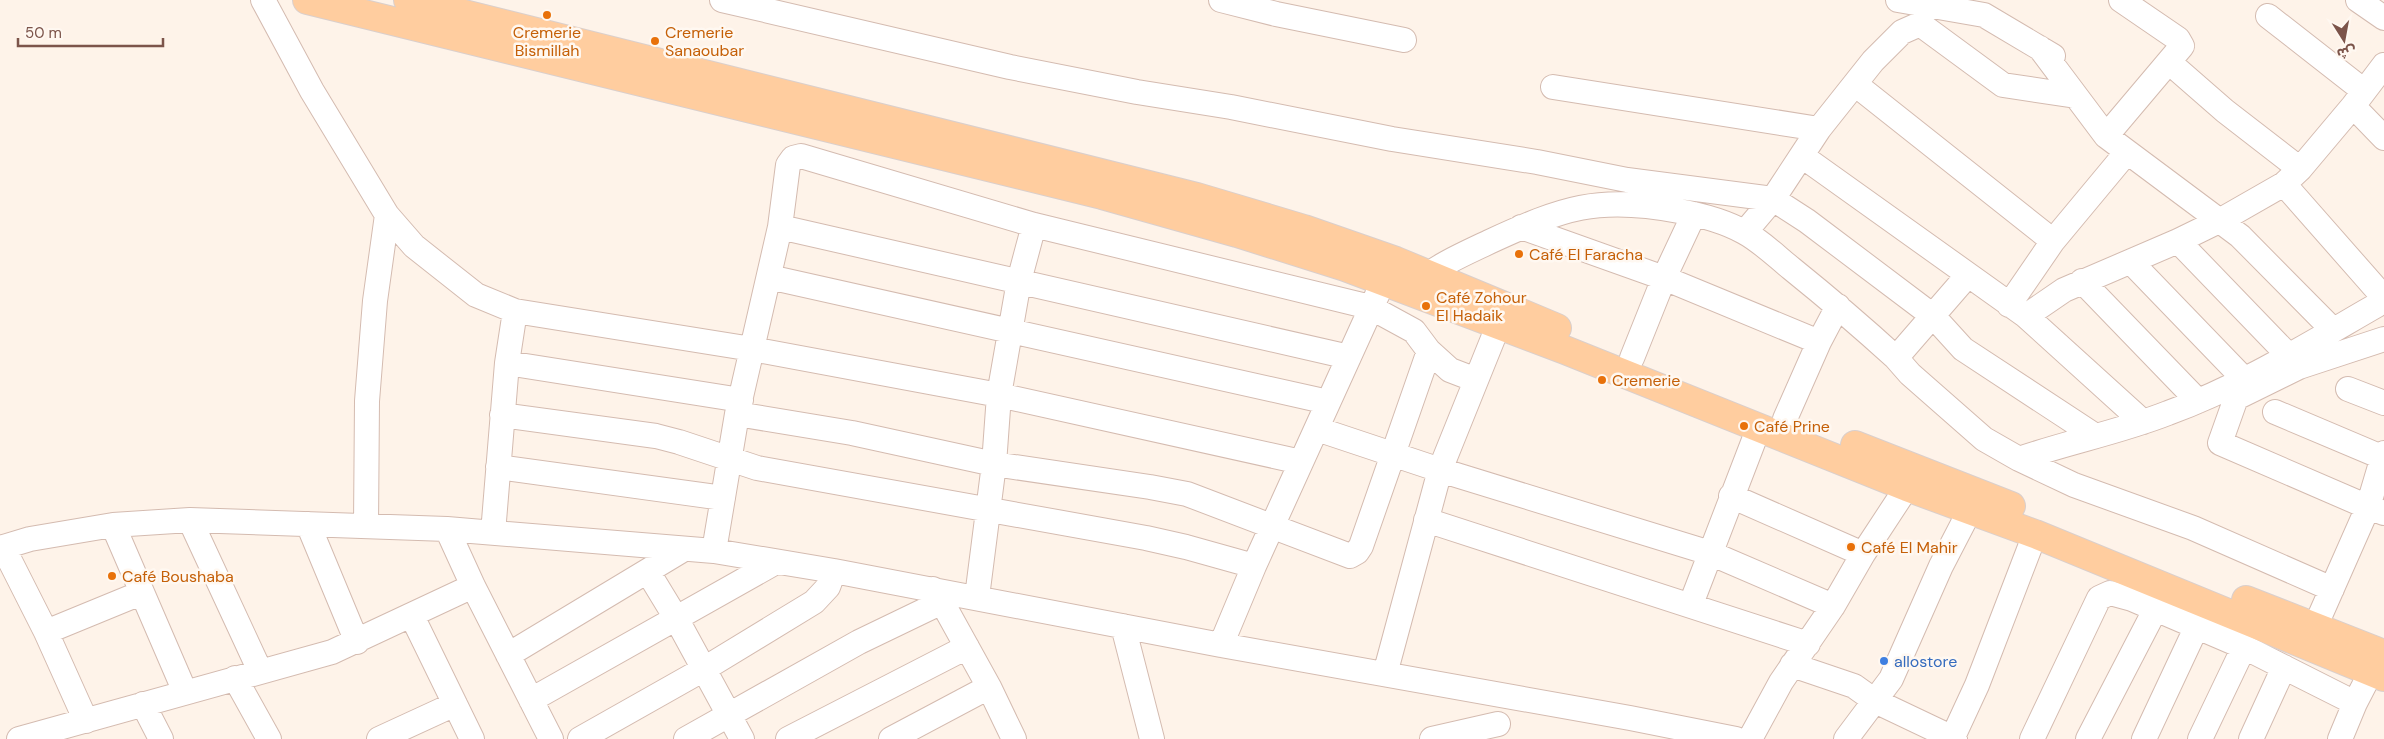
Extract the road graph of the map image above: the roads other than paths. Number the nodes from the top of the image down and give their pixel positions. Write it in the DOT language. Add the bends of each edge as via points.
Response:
graph roads {
  1 [pos="263,0"];
  2 [pos="307,0"];
  3 [pos="408,0"];
  4 [pos="1221,0"];
  5 [pos="1898,0"];
  6 [pos="2120,0"];
  7 [pos="2358,0"];
  8 [pos="728,1"];
  9 [pos="2268,16"];
  10 [pos="2384,18"];
  11 [pos="1404,40"];
  12 [pos="2040,48"];
  13 [pos="2170,63"];
  14 [pos="2384,65"];
  15 [pos="2067,66"];
  16 [pos="1855,84"];
  17 [pos="1553,86"];
  18 [pos="2076,96"];
  19 [pos="2358,98"];
  20 [pos="1819,129"];
  21 [pos="2106,136"];
  22 [pos="2384,138"];
  23 [pos="2127,152"];
  24 [pos="1802,156"];
  25 [pos="2292,177"];
  26 [pos="1773,199"];
  27 [pos="1694,214"];
  28 [pos="387,215"];
  29 [pos="2222,220"];
  30 [pos="1034,225"];
  31 [pos="780,227"];
  32 [pos="1521,227"];
  33 [pos="1745,232"];
  34 [pos="2053,241"];
  35 [pos="2178,241"];
  36 [pos="2131,262"];
  37 [pos="1968,275"];
  38 [pos="769,276"];
  39 [pos="1404,277"];
  40 [pos="1664,278"];
  41 [pos="1020,281"];
  42 [pos="2082,281"];
  43 [pos="1838,306"];
  44 [pos="1370,307"];
  45 [pos="2017,310"];
  46 [pos="514,311"];
  47 [pos="1933,316"];
  48 [pos="2356,317"];
  49 [pos="1498,326"];
  50 [pos="1010,330"];
  51 [pos="2333,330"];
  52 [pos="2381,340"];
  53 [pos="1818,342"];
  54 [pos="752,349"];
  55 [pos="1429,351"];
  56 [pos="2289,356"];
  57 [pos="1349,357"];
  58 [pos="1632,358"];
  59 [pos="1896,358"];
  60 [pos="507,363"];
  61 [pos="2244,379"];
  62 [pos="1476,380"];
  63 [pos="2348,389"];
  64 [pos="999,394"];
  65 [pos="2198,401"];
  66 [pos="1328,402"];
  67 [pos="2384,403"];
  68 [pos="739,407"];
  69 [pos="2275,412"];
  70 [pos="502,415"];
  71 [pos="1785,419"];
  72 [pos="2143,422"];
  73 [pos="1759,427"];
  74 [pos="1317,429"];
  75 [pos="2094,435"];
  76 [pos="1393,454"];
  77 [pos="2384,456"];
  78 [pos="728,459"];
  79 [pos="2019,459"];
  80 [pos="1301,462"];
  81 [pos="994,464"];
  82 [pos="498,467"];
  83 [pos="1440,470"];
  84 [pos="1907,486"];
  85 [pos="1731,496"];
  86 [pos="722,498"];
  87 [pos="1970,510"];
  88 [pos="2376,510"];
  89 [pos="987,511"];
  90 [pos="190,520"];
  91 [pos="1426,520"];
  92 [pos="308,524"];
  93 [pos="113,525"];
  94 [pos="366,525"];
  95 [pos="1272,528"];
  96 [pos="448,530"];
  97 [pos="493,534"];
  98 [pos="2035,534"];
  99 [pos="1,547"];
  100 [pos="684,549"];
  101 [pos="714,551"];
  102 [pos="1710,553"];
  103 [pos="1863,554"];
  104 [pos="776,562"];
  105 [pos="1254,566"];
  106 [pos="834,571"];
  107 [pos="648,572"];
  108 [pos="473,586"];
  109 [pos="2332,589"];
  110 [pos="141,593"];
  111 [pos="937,596"];
  112 [pos="977,597"];
  113 [pos="1691,604"];
  114 [pos="1833,606"];
  115 [pos="2155,610"];
  116 [pos="412,616"];
  117 [pos="676,618"];
  118 [pos="1123,626"];
  119 [pos="2198,626"];
  120 [pos="2315,627"];
  121 [pos="46,632"];
  122 [pos="357,642"];
  123 [pos="1808,644"];
  124 [pos="1221,646"];
  125 [pos="968,647"];
  126 [pos="2244,647"];
  127 [pos="508,655"];
  128 [pos="1792,665"];
  129 [pos="2284,667"];
  130 [pos="2380,668"];
  131 [pos="704,669"];
  132 [pos="260,671"];
  133 [pos="1385,674"];
  134 [pos="235,678"];
  135 [pos="989,687"];
  136 [pos="185,692"];
  137 [pos="1493,693"];
  138 [pos="531,700"];
  139 [pos="1875,701"];
  140 [pos="2355,703"];
  141 [pos="143,704"];
  142 [pos="455,704"];
  143 [pos="729,715"];
  144 [pos="86,721"];
  145 [pos="1500,732"];
  146 [pos="1005,736"];
  147 [pos="19,739"];
  148 [pos="161,739"];
  149 [pos="269,739"];
  150 [pos="379,739"];
  151 [pos="472,739"];
  152 [pos="551,739"];
  153 [pos="580,739"];
  154 [pos="686,739"];
  155 [pos="742,739"];
  156 [pos="788,739"];
  157 [pos="891,739"];
  158 [pos="1152,739"];
  159 [pos="1432,739"];
  160 [pos="1736,739"];
  161 [pos="1750,739"];
  162 [pos="1846,739"];
  163 [pos="1953,739"];
  164 [pos="2032,739"];
  165 [pos="2088,739"];
  166 [pos="2144,739"];
  167 [pos="2200,739"];
  168 [pos="2251,739"];
  169 [pos="2340,739"];
  1 -- 28 [label="street" via="312,91"];
  2 -- 39 [label="main road" via="1102,195"];
  3 -- 39 [label="main road" via="1197,197 1304,229"];
  4 -- 11 [label="street"];
  5 -- 12 [label="street" via="1984,15"];
  6 -- 13 [label="street" via="2181,42 2182,48"];
  7 -- 10 [label="street"];
  8 -- 26 [label="street" via="1010,67 1137,92 1627,180"];
  9 -- 19 [label="street"];
  12 -- 15 [label="street"];
  12 -- 18 [label="street"];
  13 -- 21 [label="street"];
  13 -- 25 [label="street"];
  14 -- 19 [label="street"];
  16 -- 18 [label="street" via="1902,32 1920,24 2004,84"];
  16 -- 20 [label="street"];
  16 -- 34 [label="street"];
  17 -- 20 [label="street"];
  18 -- 21 [label="street"];
  19 -- 22 [label="street"];
  19 -- 25 [label="street"];
  20 -- 24 [label="street"];
  21 -- 23 [label="street"];
  23 -- 29 [label="street"];
  23 -- 34 [label="street"];
  24 -- 26 [label="street"];
  24 -- 37 [label="street"];
  25 -- 29 [label="street"];
  25 -- 48 [label="street" via="2379,292 2381,298 2377,305"];
  26 -- 33 [label="street"];
  26 -- 47 [label="street"];
  27 -- 32 [label="street" via="1643,205 1597,204 1559,212"];
  27 -- 33 [label="street"];
  27 -- 40 [label="street"];
  28 -- 46 [label="street" via="414,246 476,295"];
  28 -- 94 [label="street" via="375,301 367,401"];
  29 -- 35 [label="street"];
  29 -- 51 [label="street"];
  30 -- 31 [label="street" via="801,156 793,158 788,165"];
  30 -- 41 [label="street"];
  30 -- 44 [label="street"];
  31 -- 38 [label="street"];
  31 -- 41 [label="street"];
  32 -- 39 [label="street"];
  32 -- 40 [label="street"];
  33 -- 43 [label="street"];
  34 -- 45 [label="street"];
  35 -- 36 [label="street"];
  35 -- 56 [label="street"];
  36 -- 42 [label="street"];
  36 -- 61 [label="street"];
  37 -- 45 [label="street"];
  37 -- 47 [label="street"];
  38 -- 50 [label="street"];
  38 -- 54 [label="street"];
  39 -- 44 [label="street"];
  39 -- 49 [label="main road"];
  39 -- 58 [label="main road"];
  40 -- 53 [label="street"];
  40 -- 58 [label="street"];
  41 -- 50 [label="street"];
  41 -- 57 [label="street"];
  42 -- 45 [label="street"];
  42 -- 65 [label="street"];
  43 -- 53 [label="street"];
  43 -- 59 [label="street"];
  44 -- 55 [label="street" via="1414,331"];
  44 -- 57 [label="street"];
  45 -- 72 [label="street"];
  46 -- 54 [label="street"];
  46 -- 60 [label="street"];
  47 -- 59 [label="street"];
  47 -- 75 [label="street" via="1964,349"];
  48 -- 51 [label="street"];
  48 -- 52 [label="street"];
  49 -- 62 [label="street"];
  49 -- 73 [label="main road"];
  50 -- 64 [label="street"];
  50 -- 66 [label="street"];
  51 -- 56 [label="street"];
  52 -- 88 [label="street" via="2299,367 2236,398 2220,443"];
  53 -- 71 [label="street"];
  54 -- 64 [label="street"];
  54 -- 68 [label="street"];
  55 -- 62 [label="street" via="1450,370"];
  55 -- 76 [label="street"];
  56 -- 61 [label="street"];
  57 -- 66 [label="street"];
  58 -- 71 [label="main road"];
  59 -- 79 [label="street" via="1984,439"];
  60 -- 68 [label="street"];
  60 -- 70 [label="street"];
  61 -- 65 [label="street"];
  62 -- 83 [label="street"];
  63 -- 67 [label="street"];
  64 -- 80 [label="street"];
  64 -- 81 [label="street"];
  65 -- 72 [label="street"];
  66 -- 74 [label="street"];
  68 -- 78 [label="street"];
  68 -- 81 [label="street"];
  69 -- 77 [label="street"];
  70 -- 78 [label="street" via="656,436"];
  70 -- 82 [label="street"];
  71 -- 120 [label="main road" via="1955,483"];
  72 -- 75 [label="street"];
  73 -- 84 [label="main road"];
  73 -- 85 [label="street"];
  74 -- 76 [label="street"];
  74 -- 80 [label="street"];
  75 -- 79 [label="street"];
  76 -- 83 [label="street"];
  76 -- 95 [label="street" via="1361,546 1354,555 1347,556"];
  77 -- 88 [label="street"];
  78 -- 86 [label="street"];
  78 -- 89 [label="street" via="757,468"];
  79 -- 109 [label="street" via="2074,485 2193,528"];
  80 -- 95 [label="street"];
  81 -- 89 [label="street"];
  81 -- 95 [label="street" via="1187,494"];
  82 -- 86 [label="street"];
  82 -- 97 [label="street"];
  83 -- 91 [label="street"];
  83 -- 102 [label="street"];
  84 -- 87 [label="main road"];
  84 -- 103 [label="street"];
  85 -- 102 [label="street"];
  85 -- 103 [label="street"];
  86 -- 101 [label="street"];
  87 -- 98 [label="main road"];
  87 -- 139 [label="street" via="1941,566 1891,680"];
  88 -- 109 [label="street"];
  89 -- 105 [label="street" via="1162,542"];
  89 -- 112 [label="street"];
  90 -- 92 [label="street"];
  90 -- 93 [label="street"];
  90 -- 132 [label="street"];
  91 -- 113 [label="street"];
  91 -- 133 [label="street"];
  92 -- 94 [label="street"];
  92 -- 122 [label="street"];
  93 -- 99 [label="street"];
  93 -- 110 [label="street"];
  94 -- 96 [label="street"];
  95 -- 105 [label="street"];
  96 -- 97 [label="street"];
  96 -- 108 [label="street"];
  97 -- 100 [label="street"];
  98 -- 130 [label="main road"];
  98 -- 163 [label="street"];
  99 -- 121 [label="street"];
  100 -- 101 [label="street"];
  100 -- 107 [label="street"];
  101 -- 104 [label="street"];
  102 -- 113 [label="street"];
  102 -- 114 [label="street"];
  103 -- 114 [label="street"];
  104 -- 106 [label="street"];
  104 -- 117 [label="street"];
  105 -- 124 [label="street"];
  106 -- 111 [label="street"];
  106 -- 131 [label="street" via="828,587 814,602"];
  107 -- 117 [label="street"];
  107 -- 127 [label="street"];
  108 -- 116 [label="street"];
  108 -- 127 [label="street"];
  109 -- 120 [label="street"];
  110 -- 121 [label="street"];
  110 -- 136 [label="street"];
  111 -- 112 [label="street"];
  111 -- 125 [label="street"];
  111 -- 143 [label="street"];
  112 -- 118 [label="street"];
  113 -- 123 [label="street"];
  114 -- 123 [label="street"];
  115 -- 119 [label="street"];
  115 -- 164 [label="street" via="2116,593 2101,596"];
  115 -- 165 [label="street"];
  116 -- 122 [label="street"];
  116 -- 142 [label="street"];
  117 -- 131 [label="street"];
  117 -- 138 [label="street"];
  118 -- 124 [label="street"];
  118 -- 158 [label="street"];
  119 -- 126 [label="street"];
  119 -- 166 [label="street"];
  120 -- 130 [label="main road"];
  121 -- 144 [label="street"];
  122 -- 132 [label="street" via="305,661"];
  123 -- 128 [label="street"];
  124 -- 133 [label="street"];
  125 -- 135 [label="street"];
  125 -- 156 [label="street"];
  126 -- 129 [label="street"];
  126 -- 167 [label="street"];
  127 -- 138 [label="street"];
  128 -- 139 [label="street" via="1854,686"];
  128 -- 161 [label="street"];
  129 -- 140 [label="street"];
  129 -- 168 [label="street"];
  130 -- 140 [label="street"];
  131 -- 143 [label="street"];
  131 -- 153 [label="street"];
  132 -- 134 [label="street"];
  133 -- 137 [label="street"];
  134 -- 136 [label="street"];
  134 -- 149 [label="street"];
  135 -- 146 [label="street"];
  135 -- 157 [label="street"];
  136 -- 141 [label="street"];
  137 -- 145 [label="street"];
  137 -- 160 [label="street"];
  138 -- 152 [label="street"];
  139 -- 162 [label="street"];
  139 -- 163 [label="street"];
  140 -- 169 [label="street"];
  141 -- 144 [label="street"];
  141 -- 148 [label="street"];
  142 -- 150 [label="street"];
  142 -- 151 [label="street"];
  143 -- 154 [label="street"];
  143 -- 155 [label="street"];
  144 -- 147 [label="street"];
  145 -- 159 [label="street"];
}
